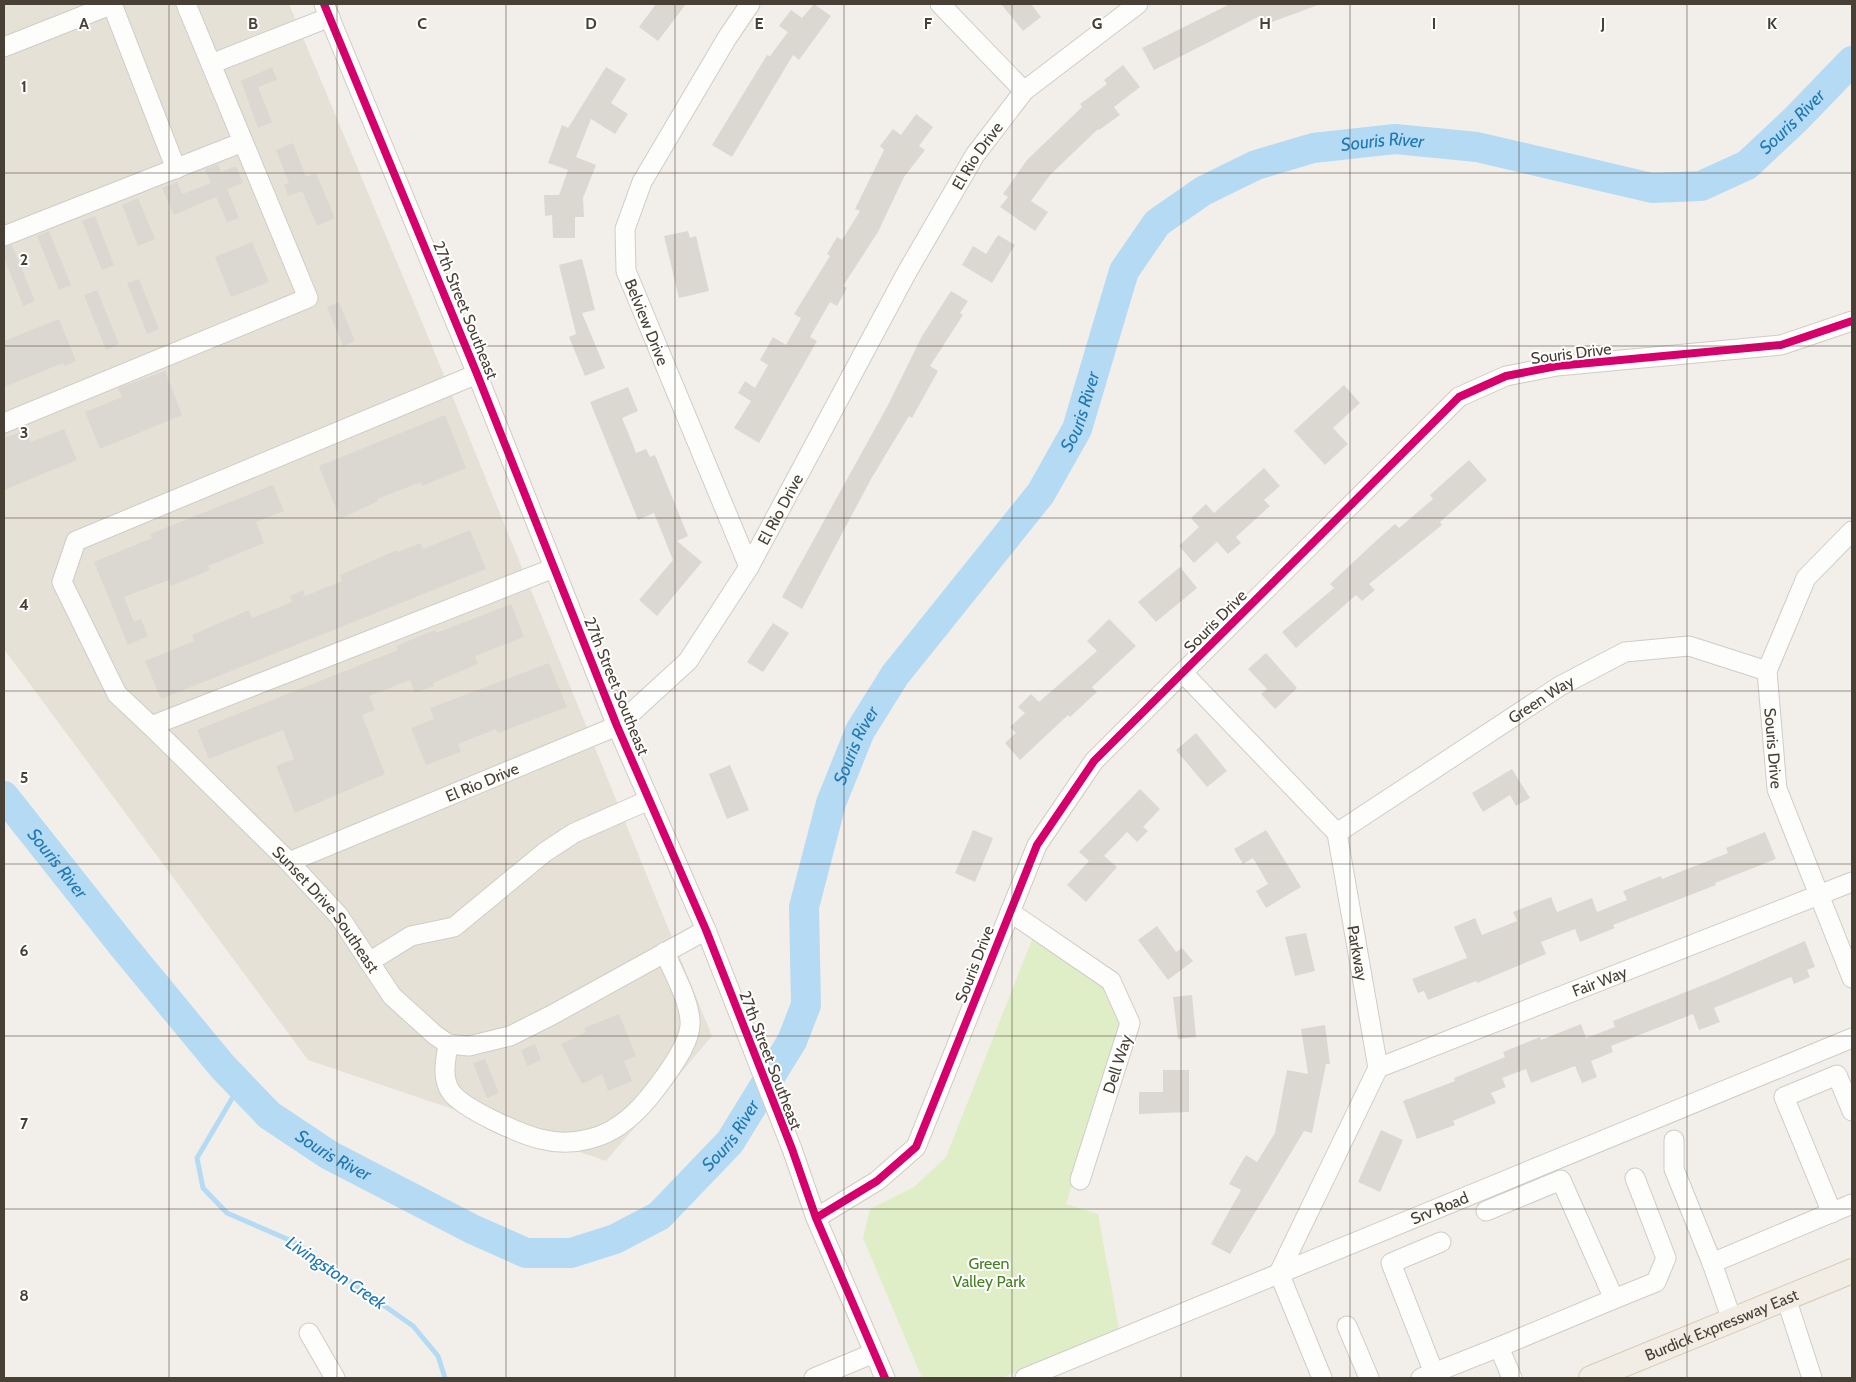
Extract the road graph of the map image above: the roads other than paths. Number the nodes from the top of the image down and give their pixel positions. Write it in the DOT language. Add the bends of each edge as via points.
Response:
graph roads {
  1 [pos="112,4"];
  2 [pos="186,4"];
  3 [pos="750,4"];
  4 [pos="940,4"];
  5 [pos="1138,4"];
  6 [pos="327,11"];
  7 [pos="4,47"];
  8 [pos="211,64"];
  9 [pos="1024,91"];
  10 [pos="243,142"];
  11 [pos="176,169"];
  12 [pos="4,236"];
  13 [pos="1852,320"];
  14 [pos="477,374"];
  15 [pos="4,423"];
  16 [pos="1852,532"];
  17 [pos="749,567"];
  18 [pos="554,568"];
  19 [pos="1768,671"];
  20 [pos="1183,673"];
  21 [pos="150,726"];
  22 [pos="617,726"];
  23 [pos="649,800"];
  24 [pos="1337,833"];
  25 [pos="289,862"];
  26 [pos="1852,882"];
  27 [pos="1819,894"];
  28 [pos="1010,912"];
  29 [pos="706,930"];
  30 [pos="665,952"];
  31 [pos="369,962"];
  32 [pos="1852,978"];
  33 [pos="1852,1038"];
  34 [pos="448,1044"];
  35 [pos="1378,1068"];
  36 [pos="1852,1111"];
  37 [pos="1674,1140"];
  38 [pos="1635,1178"];
  39 [pos="1080,1180"];
  40 [pos="1852,1204"];
  41 [pos="1486,1211"];
  42 [pos="1832,1213"];
  43 [pos="816,1218"];
  44 [pos="1441,1242"];
  45 [pos="1712,1263"];
  46 [pos="1852,1271"];
  47 [pos="1279,1273"];
  48 [pos="1786,1298"];
  49 [pos="1614,1300"];
  50 [pos="1732,1320"];
  51 [pos="1347,1326"];
  52 [pos="309,1333"];
  53 [pos="1499,1347"];
  54 [pos="874,1353"];
  55 [pos="1428,1376"];
  56 [pos="335,1378"];
  57 [pos="814,1378"];
  58 [pos="885,1378"];
  59 [pos="1025,1378"];
  60 [pos="1322,1378"];
  61 [pos="1369,1378"];
  62 [pos="1512,1378"];
  63 [pos="1591,1378"];
  64 [pos="1812,1378"];
  1 -- 7 [label="street"];
  1 -- 11 [label="street"];
  2 -- 8 [label="street"];
  3 -- 17 [label="street, Belview Drive" via="642,182 625,229 626,271"];
  4 -- 9 [label="street"];
  5 -- 9 [label="street, El Rio Drive"];
  6 -- 8 [label="street"];
  6 -- 14 [label="street, 27th Street Southeast"];
  8 -- 10 [label="street"];
  9 -- 17 [label="street, El Rio Drive" via="975,155 907,272"];
  10 -- 11 [label="street"];
  10 -- 15 [label="street" via="308,298"];
  11 -- 12 [label="street"];
  13 -- 20 [label="street, Souris Drive" via="1781,345 1557,366 1506,376 1458,397"];
  14 -- 18 [label="street, 27th Street Southeast"];
  14 -- 21 [label="street, Sunset Drive Southeast" via="76,541 62,582 117,694"];
  16 -- 19 [label="street, Souris Drive" via="1806,578"];
  17 -- 22 [label="street, El Rio Drive" via="688,661"];
  18 -- 21 [label="street"];
  18 -- 22 [label="street, 27th Street Southeast"];
  19 -- 24 [label="street, Green Way" via="1689,646 1625,652 1560,686"];
  19 -- 27 [label="street, Souris Drive" via="1777,789"];
  20 -- 24 [label="street"];
  20 -- 28 [label="street, Souris Drive" via="1094,761 1037,845"];
  21 -- 25 [label="street, Sunset Drive Southeast"];
  22 -- 23 [label="street, 27th Street Southeast"];
  22 -- 25 [label="street, El Rio Drive"];
  23 -- 29 [label="street, 27th Street Southeast"];
  23 -- 31 [label="street" via="574,833 545,852 454,927 411,936"];
  24 -- 35 [label="street, Parkway"];
  25 -- 31 [label="street, Sunset Drive Southeast" via="339,916"];
  26 -- 27 [label="street, Fair Way"];
  27 -- 32 [label="street, Souris Drive"];
  27 -- 35 [label="street, Fair Way"];
  28 -- 39 [label="street, Dell Way" via="1112,981 1130,1023"];
  28 -- 43 [label="street, Souris Drive" via="916,1146 877,1181"];
  29 -- 30 [label="street"];
  29 -- 43 [label="street, 27th Street Southeast"];
  30 -- 34 [label="street" via="510,1036 469,1046"];
  30 -- 34 [label="street" via="687,1007 690,1022 685,1042 673,1065 636,1112 617,1127 590,1139 569,1142 541,1140 511,1129 464,1104 450,1091 444,1071"];
  31 -- 34 [label="street, Sunset Drive Southeast" via="392,996"];
  33 -- 47 [label="street, Srv Road"];
  35 -- 47 [label="street"];
  36 -- 42 [label="street" via="1837,1075 1784,1097"];
  37 -- 45 [label="street" via="1674,1169"];
  38 -- 49 [label="street" via="1666,1258 1656,1282"];
  40 -- 42 [label="street"];
  41 -- 49 [label="street" via="1561,1180"];
  42 -- 45 [label="street"];
  43 -- 54 [label="street, 27th Street Southeast"];
  44 -- 55 [label="street" via="1391,1263"];
  45 -- 50 [label="street"];
  46 -- 48 [label="main road, Burdick Expressway East"];
  47 -- 59 [label="street, Srv Road"];
  47 -- 60 [label="street"];
  48 -- 50 [label="main road, Burdick Expressway East"];
  48 -- 64 [label="street"];
  49 -- 53 [label="street"];
  50 -- 63 [label="main road, Burdick Expressway East"];
  51 -- 61 [label="street"];
  52 -- 56 [label="street"];
  53 -- 55 [label="street"];
  53 -- 62 [label="street"];
  54 -- 57 [label="street"];
  54 -- 58 [label="street, 27th Street Southeast"];
}
